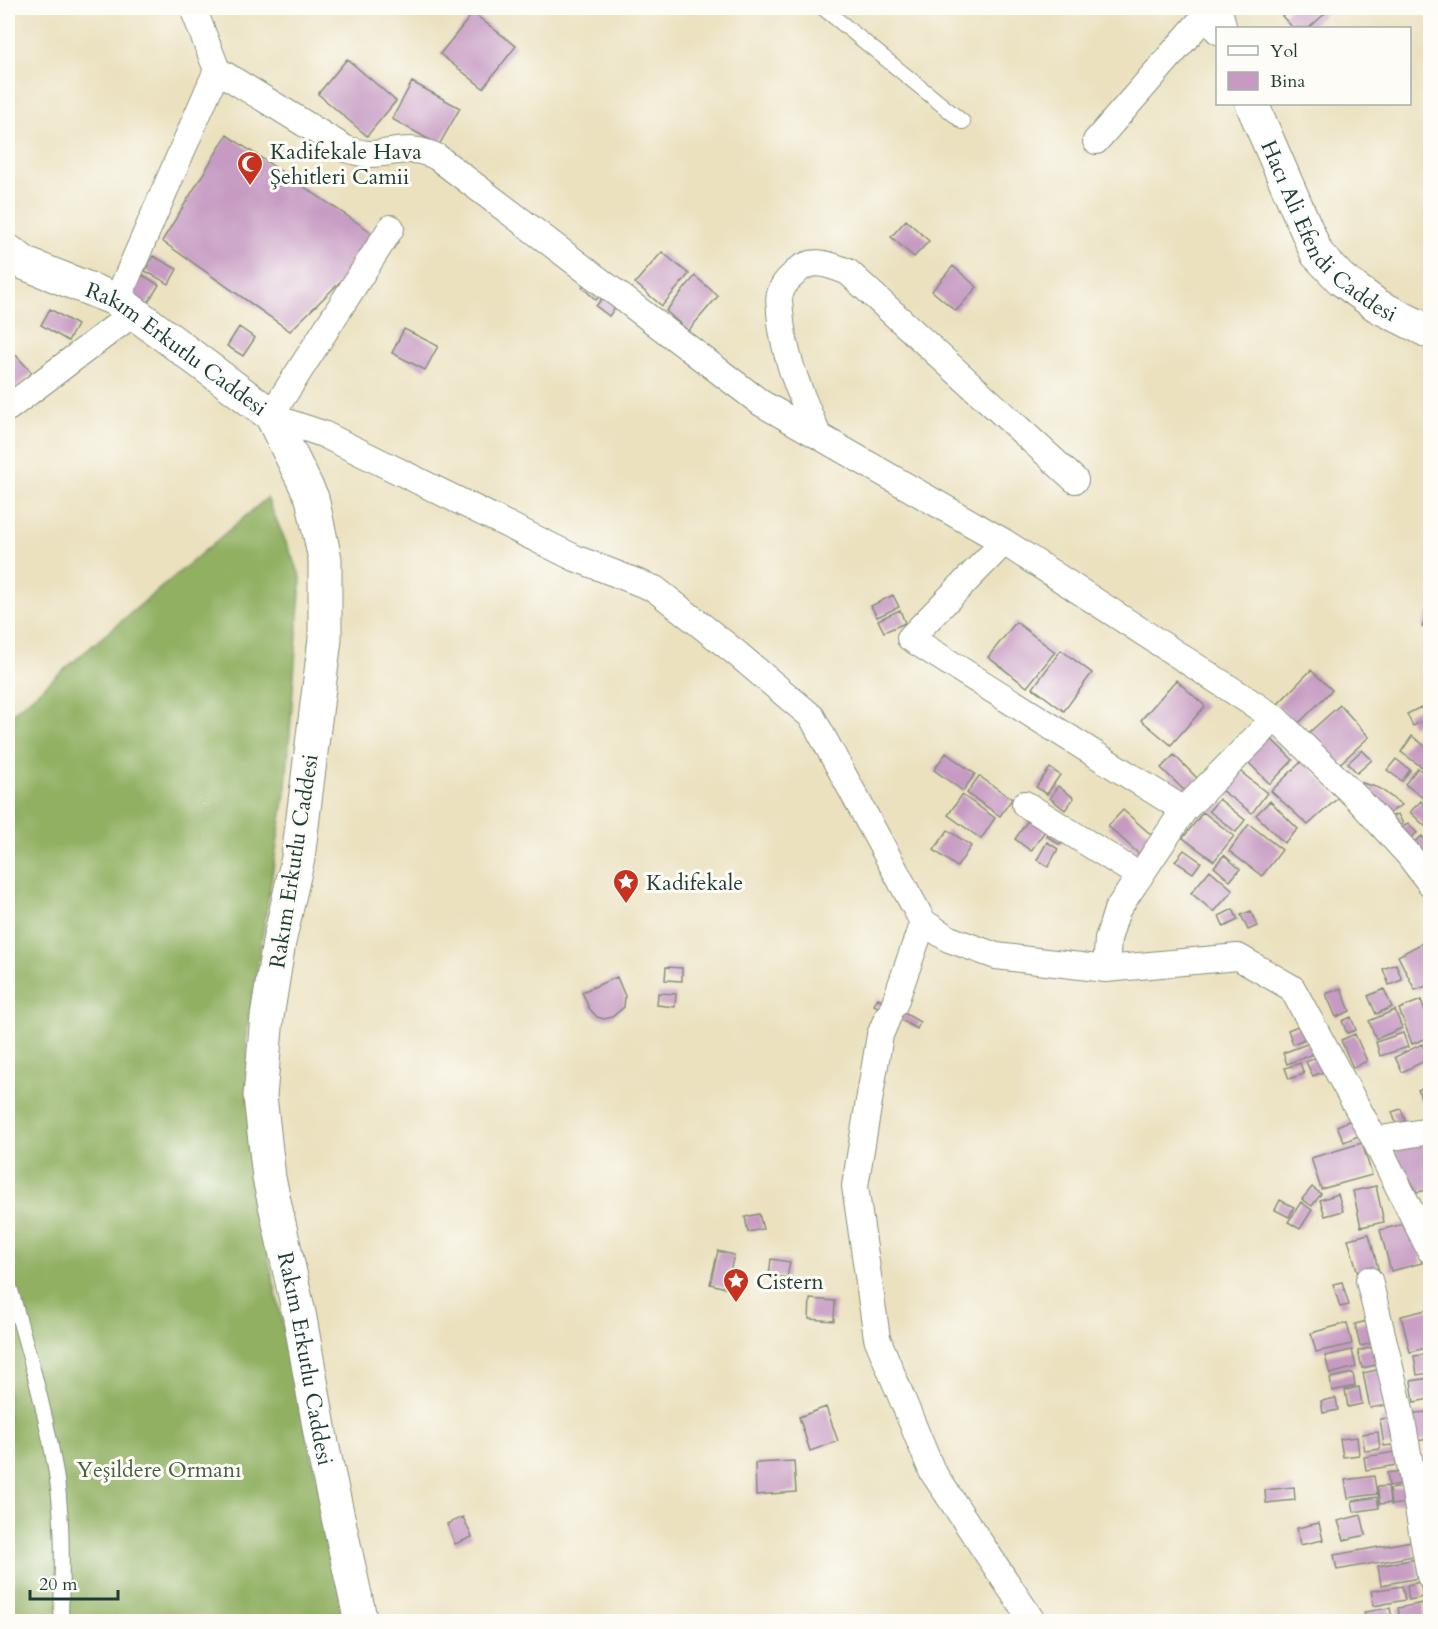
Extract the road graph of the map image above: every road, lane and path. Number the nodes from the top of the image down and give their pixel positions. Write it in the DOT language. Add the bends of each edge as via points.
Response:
graph roads {
  1 [pos="193,8"];
  2 [pos="823,8"];
  3 [pos="1214,8"];
  4 [pos="1220,27"];
  5 [pos="217,70"];
  6 [pos="1252,105"];
  7 [pos="963,122"];
  8 [pos="1096,141"];
  9 [pos="391,228"];
  10 [pos="8,251"];
  11 [pos="126,306"];
  12 [pos="1431,332"];
  13 [pos="8,408"];
  14 [pos="272,416"];
  15 [pos="818,435"];
  16 [pos="1076,480"];
  17 [pos="1004,542"];
  18 [pos="1275,718"];
  19 [pos="1025,804"];
  20 [pos="1184,810"];
  21 [pos="1140,876"];
  22 [pos="1431,883"];
  23 [pos="923,922"];
  24 [pos="1106,969"];
  25 [pos="1431,1131"];
  26 [pos="1375,1140"];
  27 [pos="1431,1250"];
  28 [pos="8,1280"];
  29 [pos="1369,1280"];
  30 [pos="1430,1575"];
  31 [pos="61,1622"];
  32 [pos="361,1622"];
  33 [pos="1033,1622"];
  1 -- 5 [label="street"];
  2 -- 7 [label="lane"];
  3 -- 4 [label="main road"];
  3 -- 8 [label="street"];
  5 -- 11 [label="street"];
  5 -- 15 [label="street" via="346,149 367,154 412,149 436,158 761,403"];
  6 -- 12 [label="main road, Hacı Ali Efendi Caddesi" via="1317,254 1341,279 1378,306"];
  9 -- 14 [label="street"];
  10 -- 11 [label="main road, Rakım Erkutlu Caddesi" via="27,264"];
  11 -- 13 [label="street"];
  11 -- 14 [label="main road, Rakım Erkutlu Caddesi"];
  14 -- 23 [label="street" via="323,434 575,558 655,589 812,717"];
  14 -- 32 [label="main road, Rakım Erkutlu Caddesi" via="312,498 325,559 325,639 298,858 267,1017 260,1096 269,1178"];
  15 -- 16 [label="street" via="792,370 781,328 779,296 798,269 826,263 848,272"];
  15 -- 17 [label="street"];
  17 -- 18 [label="street"];
  17 -- 20 [label="street" via="910,638"];
  18 -- 20 [label="street"];
  18 -- 22 [label="street" via="1353,792"];
  19 -- 21 [label="street"];
  20 -- 21 [label="street"];
  21 -- 24 [label="street" via="1117,910 1108,939"];
  23 -- 24 [label="street" via="949,939 996,957"];
  23 -- 33 [label="street" via="880,1035 855,1186 877,1338 932,1471"];
  24 -- 26 [label="street" via="1238,957 1292,988"];
  25 -- 26 [label="street"];
  26 -- 27 [label="street"];
  28 -- 31 [label="lane" via="55,1464 63,1554"];
  29 -- 30 [label="street" via="1400,1409"];
}
